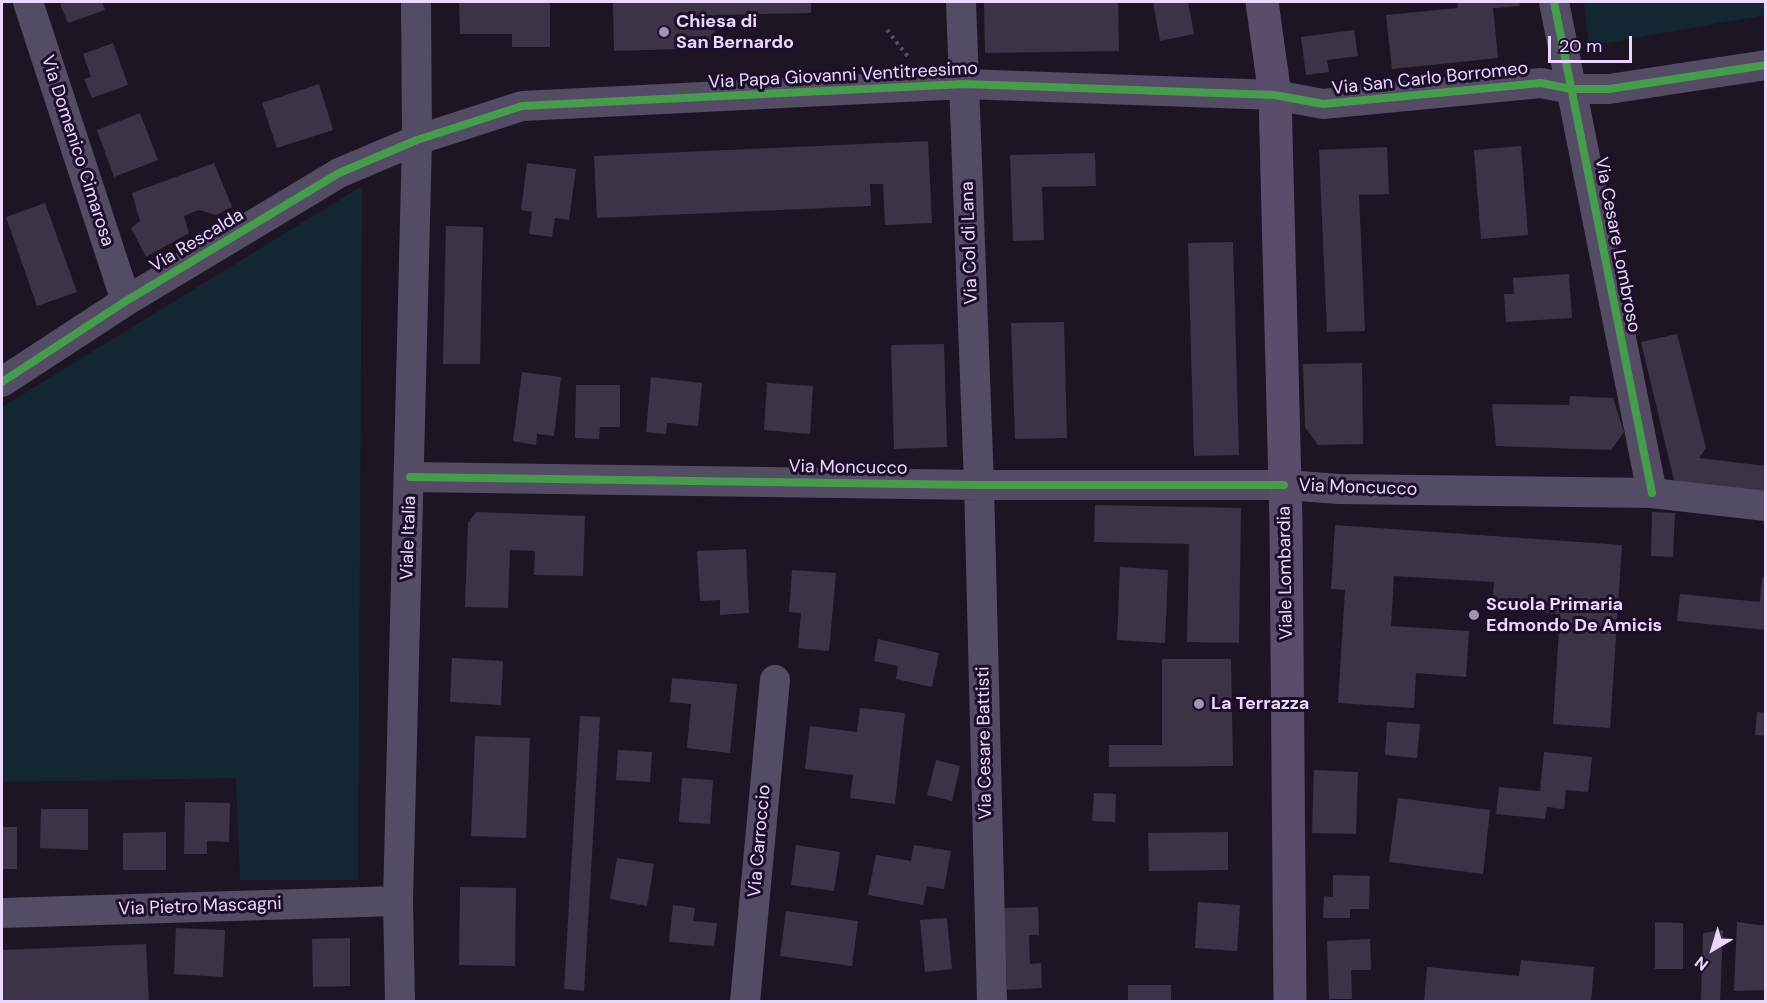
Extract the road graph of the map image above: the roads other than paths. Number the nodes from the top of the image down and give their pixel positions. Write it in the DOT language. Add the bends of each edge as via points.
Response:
graph roads {
  1 [pos="28,2"];
  2 [pos="416,2"];
  3 [pos="961,2"];
  4 [pos="1262,2"];
  5 [pos="1554,2"];
  6 [pos="1766,65"];
  7 [pos="964,84"];
  8 [pos="1571,89"];
  9 [pos="1275,95"];
  10 [pos="417,140"];
  11 [pos="126,301"];
  12 [pos="2,382"];
  13 [pos="410,477"];
  14 [pos="979,484"];
  15 [pos="1284,485"];
  16 [pos="1652,493"];
  17 [pos="1766,506"];
  18 [pos="775,680"];
  19 [pos="398,901"];
  20 [pos="2,913"];
  21 [pos="400,1002"];
  22 [pos="745,1002"];
  23 [pos="992,1002"];
  24 [pos="1290,1002"];
  1 -- 11 [label="street, Via Domenico Cimarosa"];
  2 -- 10 [label="street, Viale Italia"];
  3 -- 7 [label="street, Via Col di Lana"];
  4 -- 9 [label="street, Viale Lombardia"];
  5 -- 8 [label="street, Via Cesare Lombroso"];
  6 -- 8 [label="street, Via San Carlo Borromeo" via="1609,89"];
  7 -- 9 [label="street, Via Papa Giovanni Ventitreesimo"];
  7 -- 10 [label="street, Via Papa Giovanni Ventitreesimo" via="522,106"];
  7 -- 14 [label="street, Via Col di Lana"];
  8 -- 9 [label="street, Via San Carlo Borromeo" via="1541,83 1323,104"];
  8 -- 16 [label="street, Via Cesare Lombroso"];
  9 -- 15 [label="street, Viale Lombardia"];
  10 -- 11 [label="street, Via Rescalda" via="339,173"];
  10 -- 13 [label="street, Viale Italia"];
  11 -- 12 [label="street, Via Rescalda"];
  13 -- 14 [label="street, Via Moncucco"];
  13 -- 19 [label="street, Viale Italia"];
  14 -- 15 [label="street, Via Moncucco"];
  14 -- 23 [label="street, Via Cesare Battisti"];
  15 -- 16 [label="street, Via Moncucco"];
  15 -- 24 [label="street, Viale Lombardia"];
  16 -- 17 [label="street, Via Moncucco"];
  18 -- 22 [label="street, Via Carroccio"];
  19 -- 20 [label="street, Via Pietro Mascagni"];
  19 -- 21 [label="street, Viale Italia"];
}
